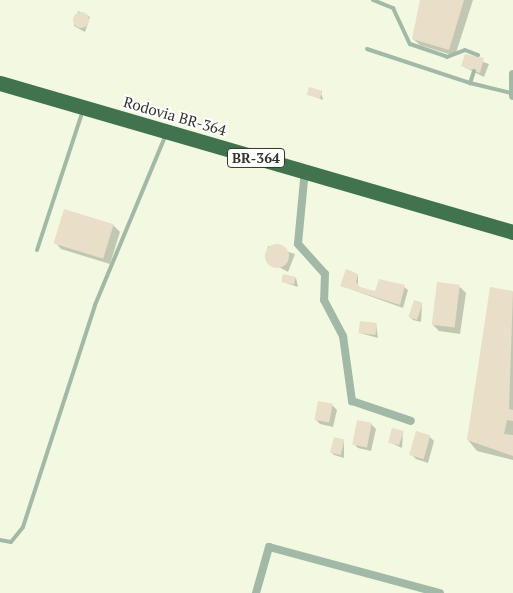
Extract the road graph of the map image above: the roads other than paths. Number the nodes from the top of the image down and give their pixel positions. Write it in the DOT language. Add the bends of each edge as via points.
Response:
graph roads {
  1 [pos="373,0"];
  2 [pos="367,49"];
  3 [pos="478,56"];
  4 [pos="474,71"];
  5 [pos="513,74"];
  6 [pos="470,83"];
  7 [pos="0,84"];
  8 [pos="0,92"];
  9 [pos="512,94"];
  10 [pos="81,116"];
  11 [pos="164,139"];
  12 [pos="304,180"];
  13 [pos="513,232"];
  14 [pos="513,239"];
  15 [pos="37,250"];
  16 [pos="411,421"];
  17 [pos="0,540"];
  18 [pos="256,593"];
  19 [pos="440,593"];
  1 -- 3 [label="lane" via="393,8 410,44 447,57 465,50"];
  2 -- 6 [label="lane"];
  4 -- 6 [label="lane"];
  5 -- 9 [label="street"];
  6 -- 9 [label="lane"];
  7 -- 13 [label="highway, Rodovia BR-364 / BR-364"];
  8 -- 10 [label="highway, BR-364"];
  10 -- 11 [label="highway, BR-364"];
  10 -- 15 [label="lane"];
  11 -- 12 [label="highway, BR-364"];
  11 -- 17 [label="lane" via="95,305 23,527 11,542"];
  12 -- 14 [label="highway, BR-364"];
  12 -- 16 [label="street" via="298,244 324,270 324,300 343,336 352,401"];
  18 -- 19 [label="street" via="270,547"];
}
